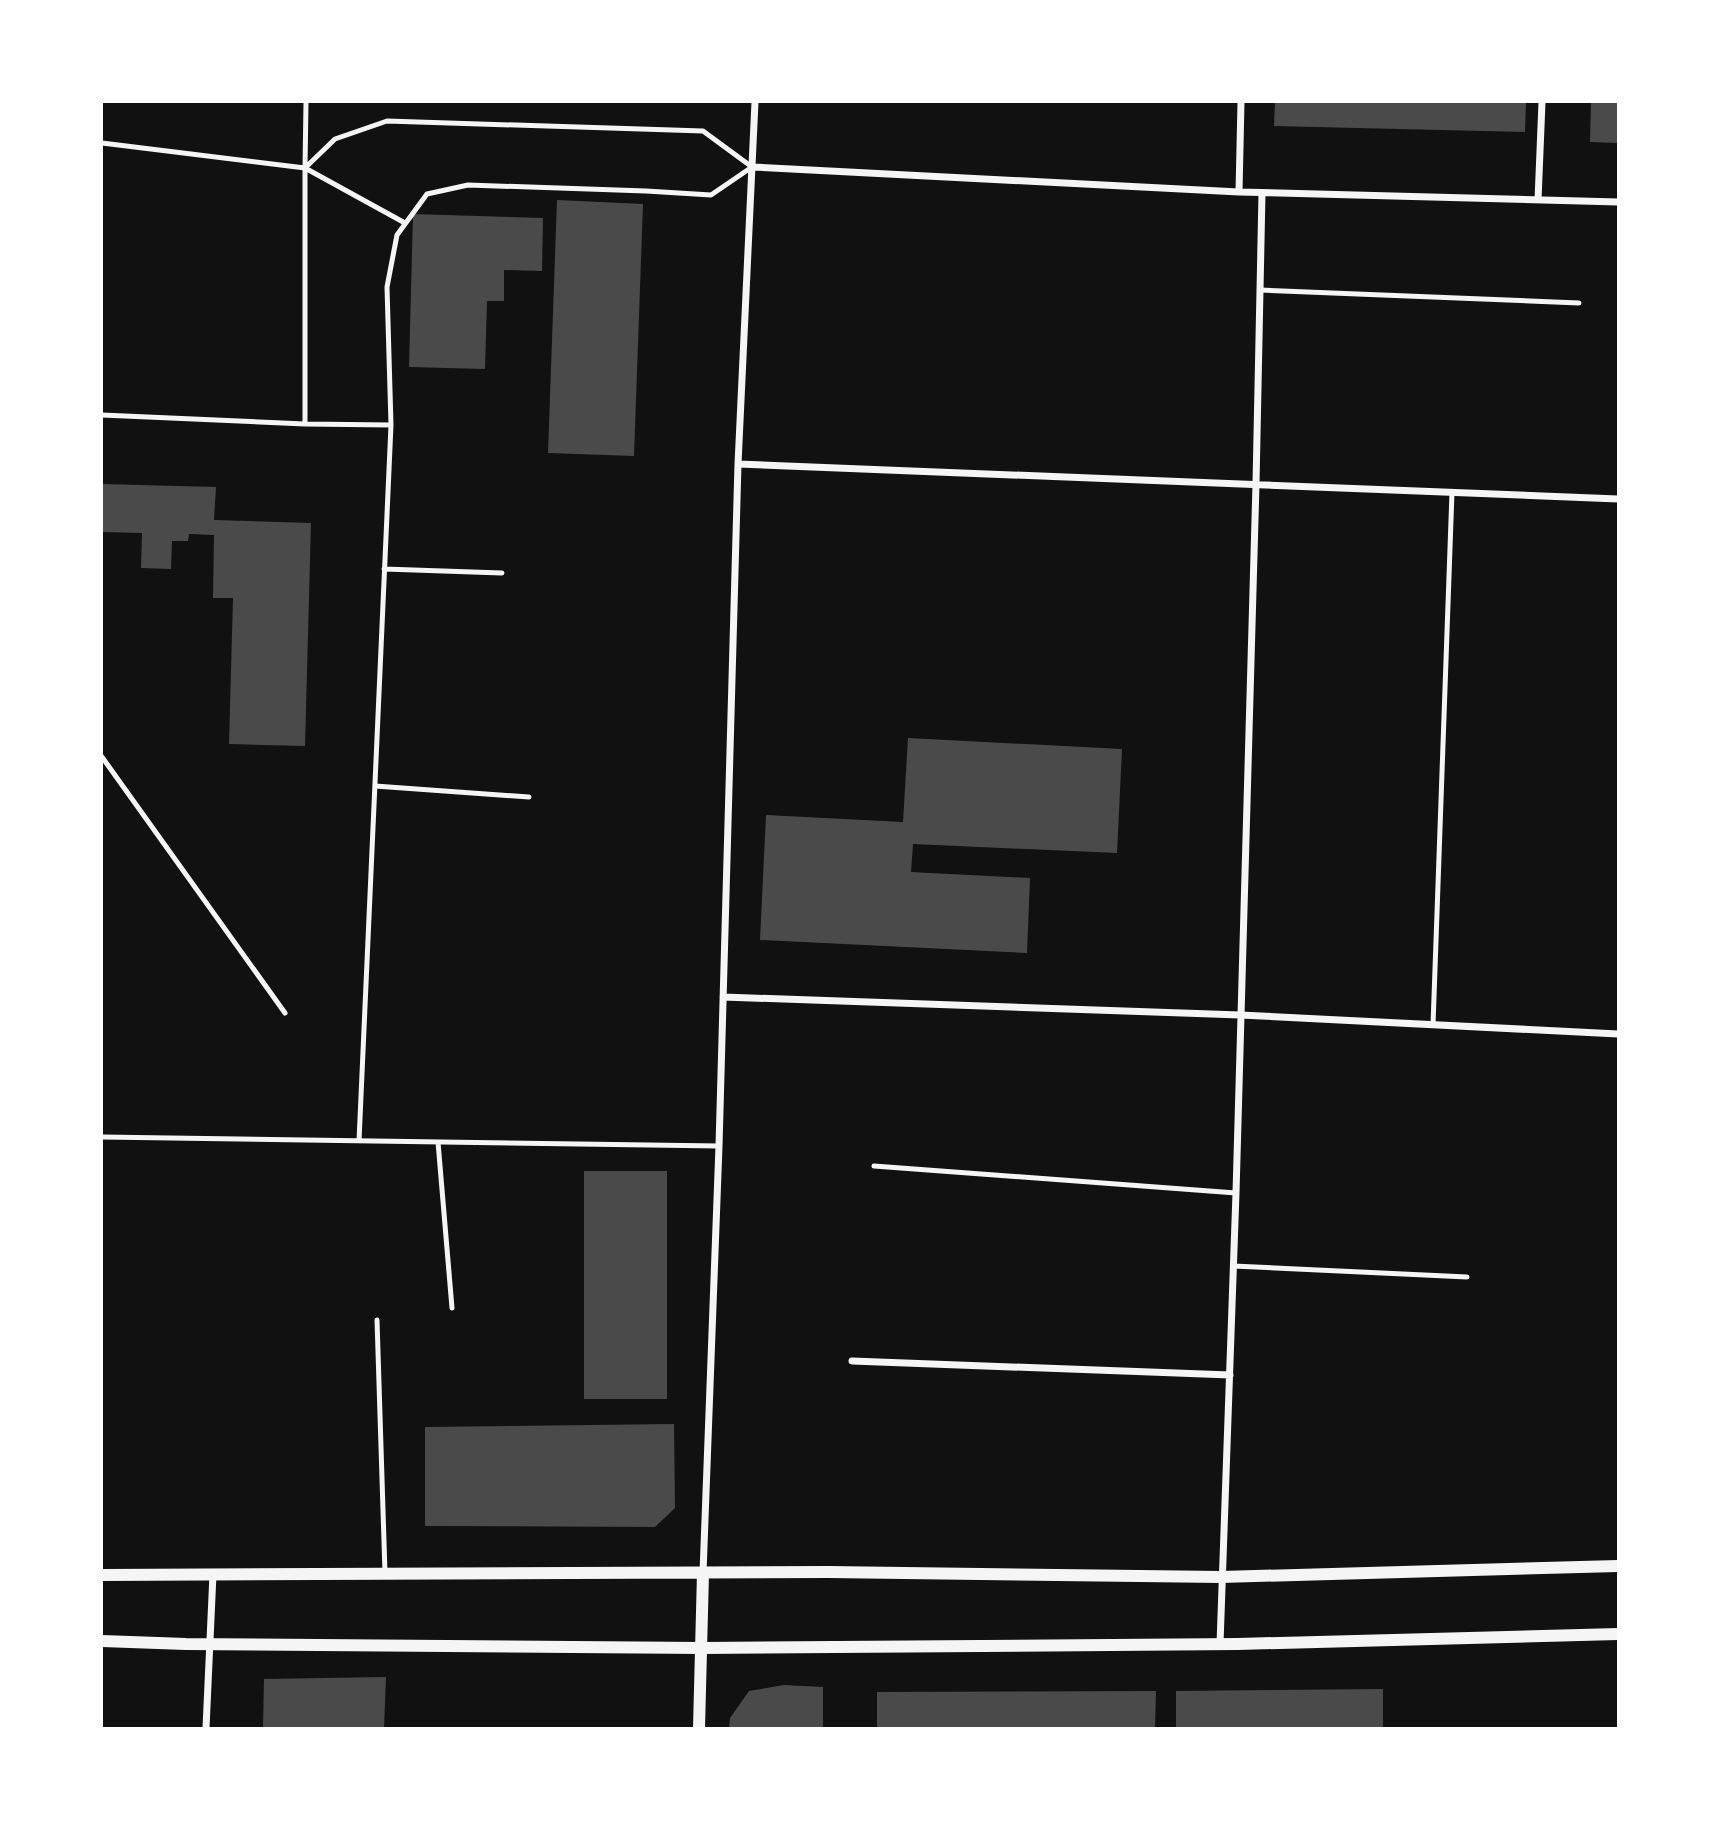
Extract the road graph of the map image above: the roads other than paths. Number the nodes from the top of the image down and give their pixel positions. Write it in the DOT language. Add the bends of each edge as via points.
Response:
graph roads {
  1 [pos="306,102"];
  2 [pos="755,102"];
  3 [pos="1241,102"];
  4 [pos="1542,102"];
  5 [pos="102,143"];
  6 [pos="752,167"];
  7 [pos="305,168"];
  8 [pos="1238,192"];
  9 [pos="1262,193"];
  10 [pos="1538,200"];
  11 [pos="1619,202"];
  12 [pos="405,223"];
  13 [pos="1260,290"];
  14 [pos="1578,303"];
  15 [pos="102,415"];
  16 [pos="305,424"];
  17 [pos="391,425"];
  18 [pos="738,464"];
  19 [pos="1256,484"];
  20 [pos="1452,492"];
  21 [pos="1619,499"];
  22 [pos="384,569"];
  23 [pos="502,573"];
  24 [pos="102,757"];
  25 [pos="375,786"];
  26 [pos="529,797"];
  27 [pos="723,997"];
  28 [pos="285,1013"];
  29 [pos="1240,1015"];
  30 [pos="1433,1025"];
  31 [pos="1619,1034"];
  32 [pos="102,1137"];
  33 [pos="359,1141"];
  34 [pos="438,1142"];
  35 [pos="719,1146"];
  36 [pos="874,1166"];
  37 [pos="1236,1193"];
  38 [pos="1233,1266"];
  39 [pos="1467,1277"];
  40 [pos="452,1308"];
  41 [pos="377,1320"];
  42 [pos="852,1361"];
  43 [pos="1230,1375"];
  44 [pos="1619,1566"];
  45 [pos="385,1573"];
  46 [pos="703,1573"];
  47 [pos="213,1574"];
  48 [pos="102,1575"];
  49 [pos="1222,1577"];
  50 [pos="1619,1634"];
  51 [pos="102,1641"];
  52 [pos="209,1644"];
  53 [pos="1220,1644"];
  54 [pos="702,1648"];
  55 [pos="206,1728"];
  56 [pos="699,1728"];
  1 -- 7 [label="lane"];
  2 -- 6 [label="street"];
  3 -- 8 [label="street"];
  4 -- 10 [label="street"];
  5 -- 7 [label="lane"];
  6 -- 7 [label="lane" via="703,131 387,121 335,139"];
  6 -- 8 [label="street"];
  6 -- 12 [label="lane" via="711,195 468,185 427,194"];
  6 -- 18 [label="street"];
  7 -- 12 [label="lane"];
  7 -- 16 [label="lane"];
  8 -- 9 [label="street"];
  9 -- 10 [label="street"];
  9 -- 13 [label="street"];
  10 -- 11 [label="street"];
  12 -- 17 [label="lane" via="397,234 387,287"];
  13 -- 14 [label="lane"];
  13 -- 19 [label="street"];
  15 -- 16 [label="lane"];
  16 -- 17 [label="lane"];
  17 -- 22 [label="lane"];
  18 -- 19 [label="street"];
  18 -- 27 [label="street"];
  19 -- 20 [label="street"];
  19 -- 29 [label="street"];
  20 -- 21 [label="street"];
  20 -- 30 [label="lane"];
  22 -- 23 [label="lane"];
  22 -- 25 [label="lane"];
  24 -- 28 [label="lane"];
  25 -- 26 [label="lane"];
  25 -- 33 [label="lane"];
  27 -- 29 [label="street"];
  27 -- 35 [label="street"];
  29 -- 30 [label="street"];
  29 -- 37 [label="street"];
  30 -- 31 [label="street"];
  32 -- 33 [label="lane"];
  33 -- 34 [label="lane"];
  34 -- 35 [label="lane"];
  34 -- 40 [label="lane"];
  35 -- 46 [label="street"];
  36 -- 37 [label="lane"];
  37 -- 38 [label="street"];
  38 -- 39 [label="lane"];
  38 -- 43 [label="street"];
  41 -- 45 [label="lane"];
  42 -- 43 [label="street"];
  43 -- 49 [label="street"];
  44 -- 49 [label="street"];
  45 -- 46 [label="street"];
  45 -- 47 [label="street"];
  46 -- 49 [label="street"];
  46 -- 54 [label="street"];
  47 -- 48 [label="street"];
  47 -- 52 [label="street"];
  49 -- 53 [label="street"];
  50 -- 53 [label="street"];
  51 -- 52 [label="street"];
  52 -- 54 [label="street"];
  52 -- 55 [label="street"];
  53 -- 54 [label="street"];
  54 -- 56 [label="street"];
}
